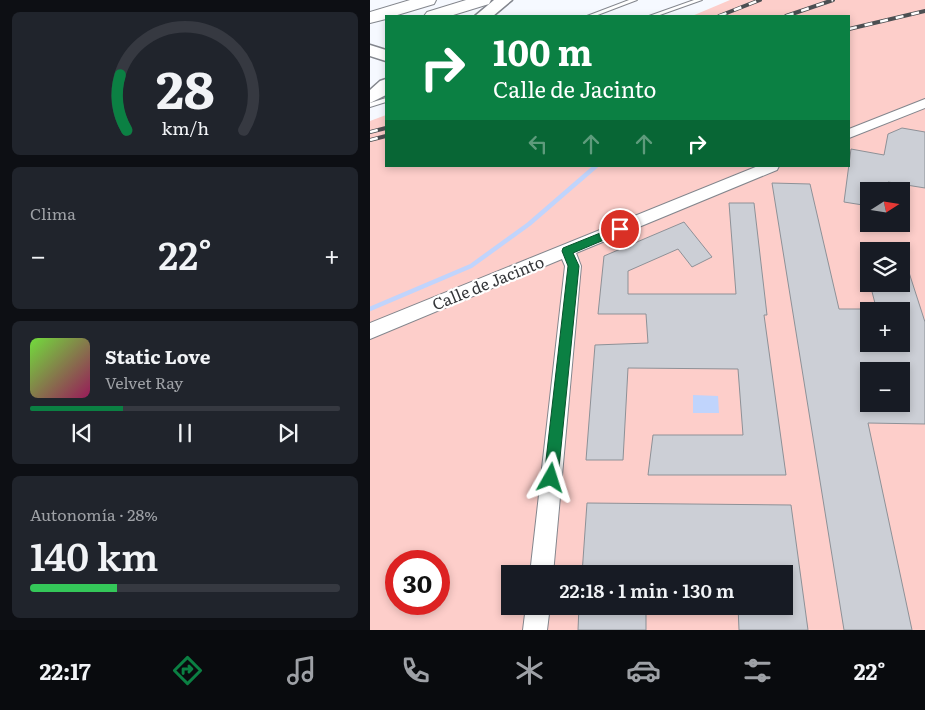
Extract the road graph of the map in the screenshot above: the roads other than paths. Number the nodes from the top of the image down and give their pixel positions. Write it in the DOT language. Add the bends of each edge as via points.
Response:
graph roads {
  1 [pos="408,0"];
  2 [pos="428,0"];
  3 [pos="483,0"];
  4 [pos="504,0"];
  5 [pos="634,0"];
  6 [pos="699,0"];
  7 [pos="370,12"];
  8 [pos="436,15"];
  9 [pos="484,15"];
  10 [pos="593,15"];
  11 [pos="655,15"];
  12 [pos="370,18"];
  13 [pos="373,40"];
  14 [pos="385,55"];
  15 [pos="385,85"];
  16 [pos="377,101"];
  17 [pos="925,103"];
  18 [pos="850,134"];
  19 [pos="770,167"];
  20 [pos="567,251"];
  21 [pos="370,331"];
  22 [pos="542,565"];
  23 [pos="537,615"];
  24 [pos="535,630"];
  1 -- 7 [label="highway"];
  2 -- 12 [label="highway"];
  3 -- 8 [label="highway"];
  4 -- 9 [label="street"];
  5 -- 10 [label="lane"];
  6 -- 11 [label="lane"];
  13 -- 14 [label="street"];
  15 -- 16 [label="street" via="378,93"];
  17 -- 18 [label="street"];
  19 -- 20 [label="street, Calle de Jacinto"];
  20 -- 21 [label="street, Calle de Jacinto"];
  20 -- 22 [label="street" via="574,266"];
  23 -- 24 [label="street"];
}
